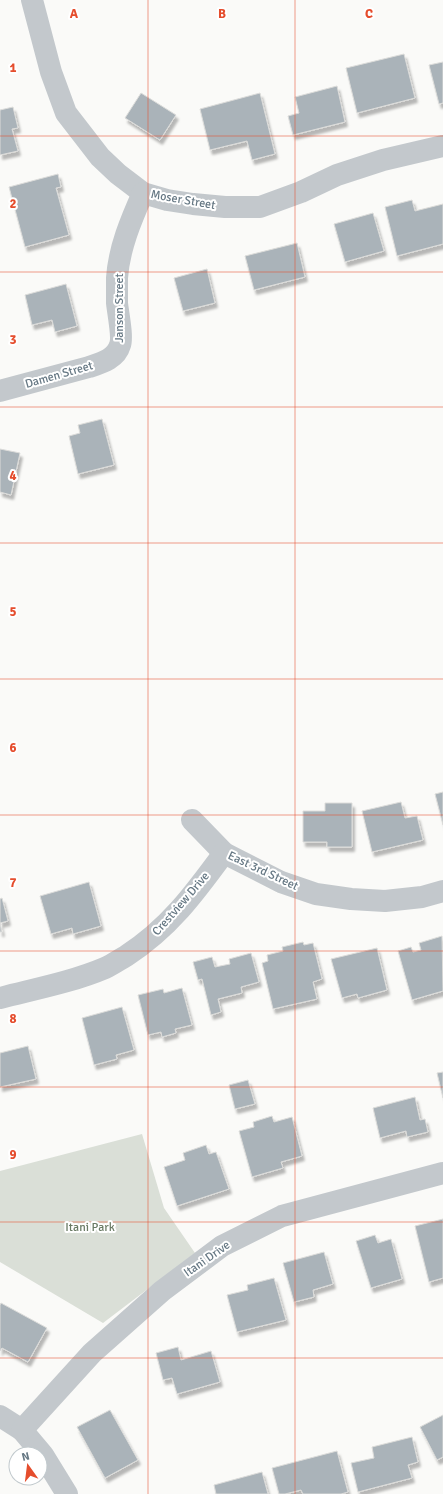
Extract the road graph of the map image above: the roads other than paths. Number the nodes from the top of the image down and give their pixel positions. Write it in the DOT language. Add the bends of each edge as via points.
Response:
graph roads {
  1 [pos="32,0"];
  2 [pos="443,146"];
  3 [pos="143,193"];
  4 [pos="115,355"];
  5 [pos="0,391"];
  6 [pos="192,820"];
  7 [pos="224,853"];
  8 [pos="443,891"];
  9 [pos="0,998"];
  10 [pos="443,1173"];
  11 [pos="0,1416"];
  12 [pos="22,1430"];
  13 [pos="67,1494"];
  1 -- 3 [label="street, Moser Street" via="51,72 66,113 100,157"];
  2 -- 3 [label="street, Moser Street" via="337,174 301,192 260,206 225,207 193,204"];
  3 -- 4 [label="street, Janson Street" via="121,252 117,277 117,303 121,344"];
  4 -- 5 [label="street, Damen Street" via="89,367"];
  6 -- 7 [label="street, East 3rd Street"];
  7 -- 8 [label="street, East 3rd Street" via="281,882 316,894 385,901 422,897"];
  7 -- 9 [label="street, Crestview Drive" via="198,889 167,924 149,940 107,968"];
  10 -- 12 [label="street, Itani Drive" via="282,1216 222,1246 162,1291 92,1353"];
  11 -- 12 [label="street"];
  12 -- 13 [label="street" via="43,1455"];
}
